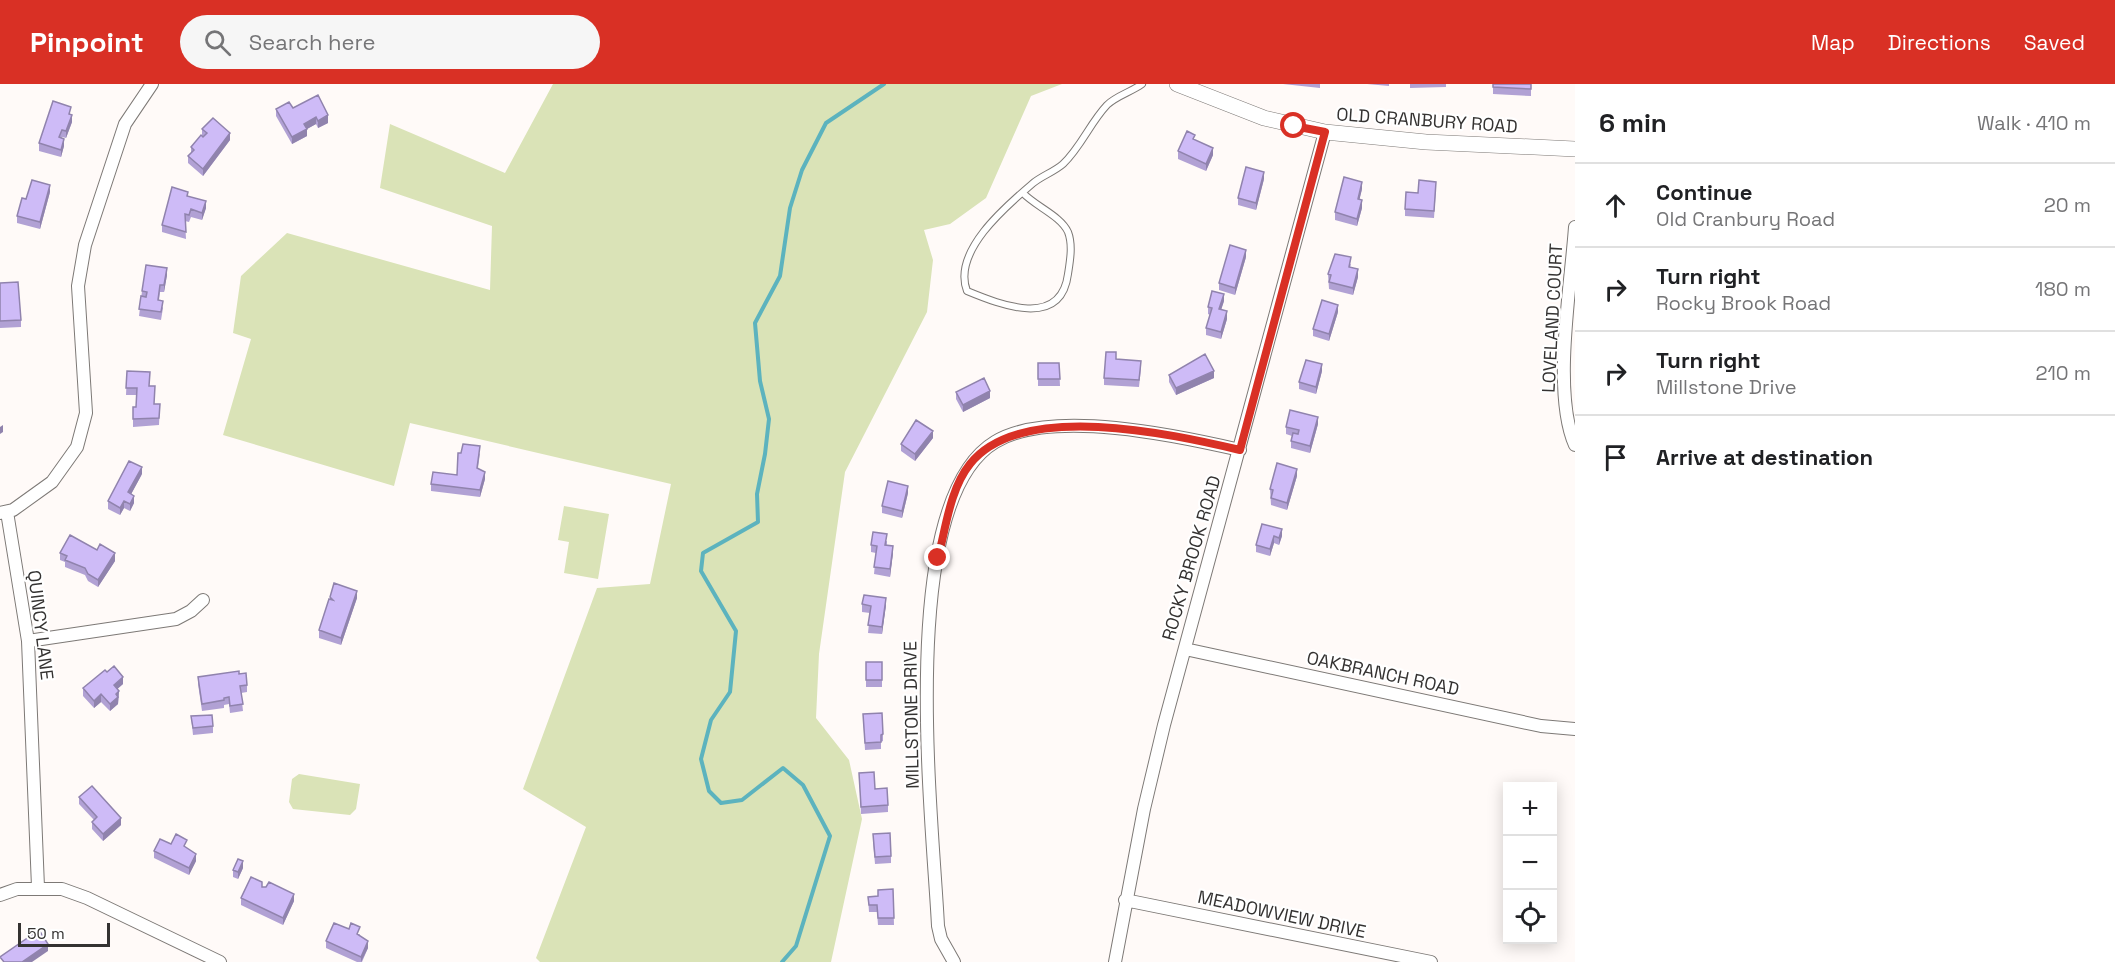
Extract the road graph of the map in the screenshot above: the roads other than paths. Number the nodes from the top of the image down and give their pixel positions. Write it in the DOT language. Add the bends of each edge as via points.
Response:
graph roads {
  1 [pos="153,84"];
  2 [pos="1142,84"];
  3 [pos="1177,84"];
  4 [pos="1325,132"];
  5 [pos="1575,149"];
  6 [pos="1023,193"];
  7 [pos="1575,227"];
  8 [pos="1571,350"];
  9 [pos="1575,445"];
  10 [pos="1240,450"];
  11 [pos="3,512"];
  12 [pos="203,600"];
  13 [pos="28,641"];
  14 [pos="1185,649"];
  15 [pos="1575,729"];
  16 [pos="38,887"];
  17 [pos="0,895"];
  18 [pos="1125,900"];
  19 [pos="220,962"];
  20 [pos="954,962"];
  21 [pos="1115,962"];
  22 [pos="1431,962"];
  1 -- 11 [label="street" via="143,93 125,124 85,245 78,286 86,413 77,447 52,482"];
  2 -- 6 [label="lane" via="1107,105 1061,166"];
  3 -- 4 [label="street, OLD CRANBURY ROAD" via="1264,118"];
  4 -- 5 [label="street, OLD CRANBURY ROAD" via="1426,142"];
  4 -- 10 [label="street, ROCKY BROOK ROAD"];
  6 -- 6 [label="lane" via="1000,211 981,237 964,266 963,280 967,291 995,302 1036,308 1050,306 1060,300 1066,289 1071,251 1068,232"];
  7 -- 8 [label="street, LOVELAND COURT"];
  8 -- 9 [label="street, LOVELAND COURT" via="1565,408"];
  10 -- 14 [label="street, ROCKY BROOK ROAD"];
  10 -- 20 [label="street, MILLSTONE DRIVE" via="1146,431 1030,430 996,441 970,463 961,477 938,558 928,620 925,678 938,926"];
  11 -- 13 [label="street, QUINCY LANE"];
  12 -- 13 [label="street" via="176,619"];
  13 -- 16 [label="street, QUINCY LANE"];
  14 -- 15 [label="street, OAKBRANCH ROAD" via="1541,726"];
  14 -- 18 [label="street, ROCKY BROOK ROAD"];
  16 -- 17 [label="street"];
  16 -- 19 [label="street" via="62,889 87,898"];
  18 -- 21 [label="street, ROCKY BROOK ROAD"];
  18 -- 22 [label="street, MEADOWVIEW DRIVE"];
}
